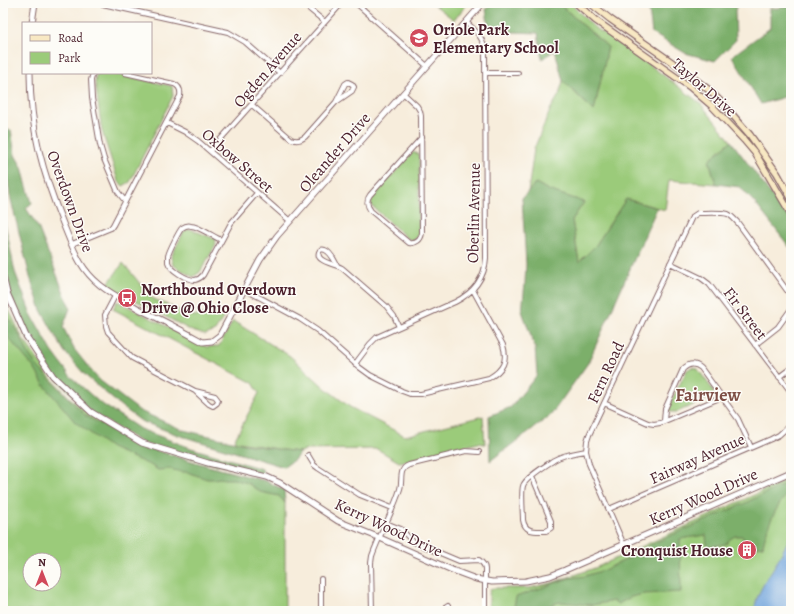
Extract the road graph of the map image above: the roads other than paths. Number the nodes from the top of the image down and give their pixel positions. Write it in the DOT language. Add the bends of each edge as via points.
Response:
graph roads {
  1 [pos="35,3"];
  2 [pos="98,3"];
  3 [pos="302,3"];
  4 [pos="342,3"];
  5 [pos="356,3"];
  6 [pos="483,3"];
  7 [pos="576,3"];
  8 [pos="590,3"];
  9 [pos="32,22"];
  10 [pos="325,22"];
  11 [pos="466,22"];
  12 [pos="427,66"];
  13 [pos="280,73"];
  14 [pos="486,73"];
  15 [pos="518,73"];
  16 [pos="30,74"];
  17 [pos="93,74"];
  18 [pos="129,74"];
  19 [pos="403,93"];
  20 [pos="336,102"];
  21 [pos="252,104"];
  22 [pos="167,123"];
  23 [pos="422,137"];
  24 [pos="210,151"];
  25 [pos="257,192"];
  26 [pos="791,198"];
  27 [pos="125,201"];
  28 [pos="791,214"];
  29 [pos="290,221"];
  30 [pos="222,240"];
  31 [pos="72,244"];
  32 [pos="670,263"];
  33 [pos="337,265"];
  34 [pos="3,276"];
  35 [pos="244,289"];
  36 [pos="473,290"];
  37 [pos="115,296"];
  38 [pos="791,296"];
  39 [pos="791,308"];
  40 [pos="399,327"];
  41 [pos="223,330"];
  42 [pos="755,345"];
  43 [pos="355,364"];
  44 [pos="791,368"];
  45 [pos="779,377"];
  46 [pos="195,391"];
  47 [pos="791,392"];
  48 [pos="722,397"];
  49 [pos="604,403"];
  50 [pos="664,421"];
  51 [pos="791,424"];
  52 [pos="751,448"];
  53 [pos="586,451"];
  54 [pos="479,452"];
  55 [pos="308,455"];
  56 [pos="791,472"];
  57 [pos="532,476"];
  58 [pos="392,508"];
  59 [pos="609,509"];
  60 [pos="386,523"];
  61 [pos="380,538"];
  62 [pos="624,545"];
  63 [pos="321,579"];
  64 [pos="486,581"];
  65 [pos="448,606"];
  66 [pos="321,611"];
  67 [pos="372,611"];
  68 [pos="440,611"];
  69 [pos="486,611"];
  1 -- 9 [label="street"];
  2 -- 13 [label="street" via="228,32 245,42"];
  3 -- 10 [label="street"];
  4 -- 10 [label="street, Ogden Avenue"];
  5 -- 12 [label="street"];
  6 -- 11 [label="street, Oleander Drive"];
  7 -- 28 [label="main road, Taylor Drive" via="595,20 690,87 712,106 754,153"];
  8 -- 26 [label="main road, Taylor Drive" via="709,90 750,135"];
  10 -- 13 [label="street, Ogden Avenue"];
  11 -- 12 [label="street, Oleander Drive"];
  11 -- 14 [label="street, Oberlin Avenue" via="484,44"];
  12 -- 19 [label="street, Oleander Drive"];
  13 -- 21 [label="street, Ogden Avenue"];
  14 -- 15 [label="street"];
  14 -- 36 [label="street, Oberlin Avenue" via="486,258 483,272"];
  16 -- 31 [label="street, Overdown Drive" via="32,114 39,155"];
  17 -- 27 [label="street" via="92,98 100,145 118,192"];
  18 -- 22 [label="street" via="178,87 180,96"];
  19 -- 23 [label="street" via="420,111"];
  19 -- 29 [label="street, Oleander Drive"];
  20 -- 20 [label="street" via="352,91 352,84 345,84"];
  20 -- 21 [label="street" via="305,137 296,140 291,139"];
  21 -- 24 [label="street, Ogden Avenue"];
  22 -- 24 [label="street, Oxbow Street" via="191,136"];
  22 -- 27 [label="street"];
  23 -- 23 [label="street" via="368,200 371,211 409,243 418,242 422,237"];
  24 -- 25 [label="street, Oxbow Street"];
  25 -- 29 [label="street, Oxbow Street"];
  25 -- 30 [label="street" via="233,220"];
  27 -- 31 [label="street" via="111,228"];
  29 -- 35 [label="street, Oleander Drive" via="263,255"];
  30 -- 30 [label="street" via="195,226 184,227 169,252 169,264 177,272 193,280 199,279"];
  31 -- 37 [label="street, Overdown Drive" via="80,263 91,277"];
  32 -- 38 [label="street, Fern Road" via="692,217 700,213 725,214 738,223"];
  32 -- 42 [label="street, Fir Street" via="709,284"];
  32 -- 49 [label="street, Fern Road"];
  33 -- 33 [label="street" via="327,251 319,251 320,259"];
  33 -- 40 [label="street" via="386,306"];
  34 -- 61 [label="street, Kerry Wood Drive" via="7,293 26,336 54,376 91,412 142,443 267,478 338,521"];
  35 -- 41 [label="street, Oleander Drive"];
  35 -- 43 [label="street" via="306,323"];
  36 -- 40 [label="street, Oberlin Avenue" via="458,301"];
  36 -- 43 [label="street" via="504,349 503,364 496,374 431,392 410,394 395,389"];
  37 -- 41 [label="street, Overdown Drive" via="203,342 212,341"];
  37 -- 46 [label="street" via="105,319 111,335 134,360"];
  39 -- 42 [label="street" via="778,327"];
  40 -- 43 [label="street, Oberlin Avenue" via="370,344"];
  42 -- 45 [label="street, Fir Street"];
  44 -- 45 [label="street"];
  45 -- 47 [label="street, Fir Street"];
  46 -- 46 [label="street" via="209,404 214,406 217,403 215,396"];
  48 -- 50 [label="street"];
  48 -- 50 [label="street" via="700,367 688,365 665,407"];
  48 -- 52 [label="street" via="738,419"];
  49 -- 50 [label="street" via="651,424"];
  49 -- 53 [label="street, Fern Road" via="589,435"];
  51 -- 52 [label="street, Fairway Avenue" via="776,437"];
  52 -- 59 [label="street, Fairway Avenue"];
  53 -- 57 [label="street" via="557,458"];
  53 -- 59 [label="street, Fern Road" via="589,464"];
  54 -- 58 [label="street" via="466,451 406,466"];
  55 -- 58 [label="street" via="314,465 360,495"];
  56 -- 62 [label="street, Kerry Wood Drive"];
  57 -- 57 [label="street" via="523,486 524,526 528,530 546,531 551,528 551,521"];
  58 -- 60 [label="street"];
  59 -- 62 [label="street, Fern Road"];
  60 -- 61 [label="street"];
  60 -- 64 [label="street" via="401,529 414,542 459,561 479,560 485,567"];
  61 -- 64 [label="street, Kerry Wood Drive" via="460,574"];
  61 -- 67 [label="street" via="372,560"];
  62 -- 64 [label="street, Kerry Wood Drive" via="550,576 526,581"];
  63 -- 66 [label="street"];
  64 -- 69 [label="street"];
  65 -- 68 [label="street"];
}
